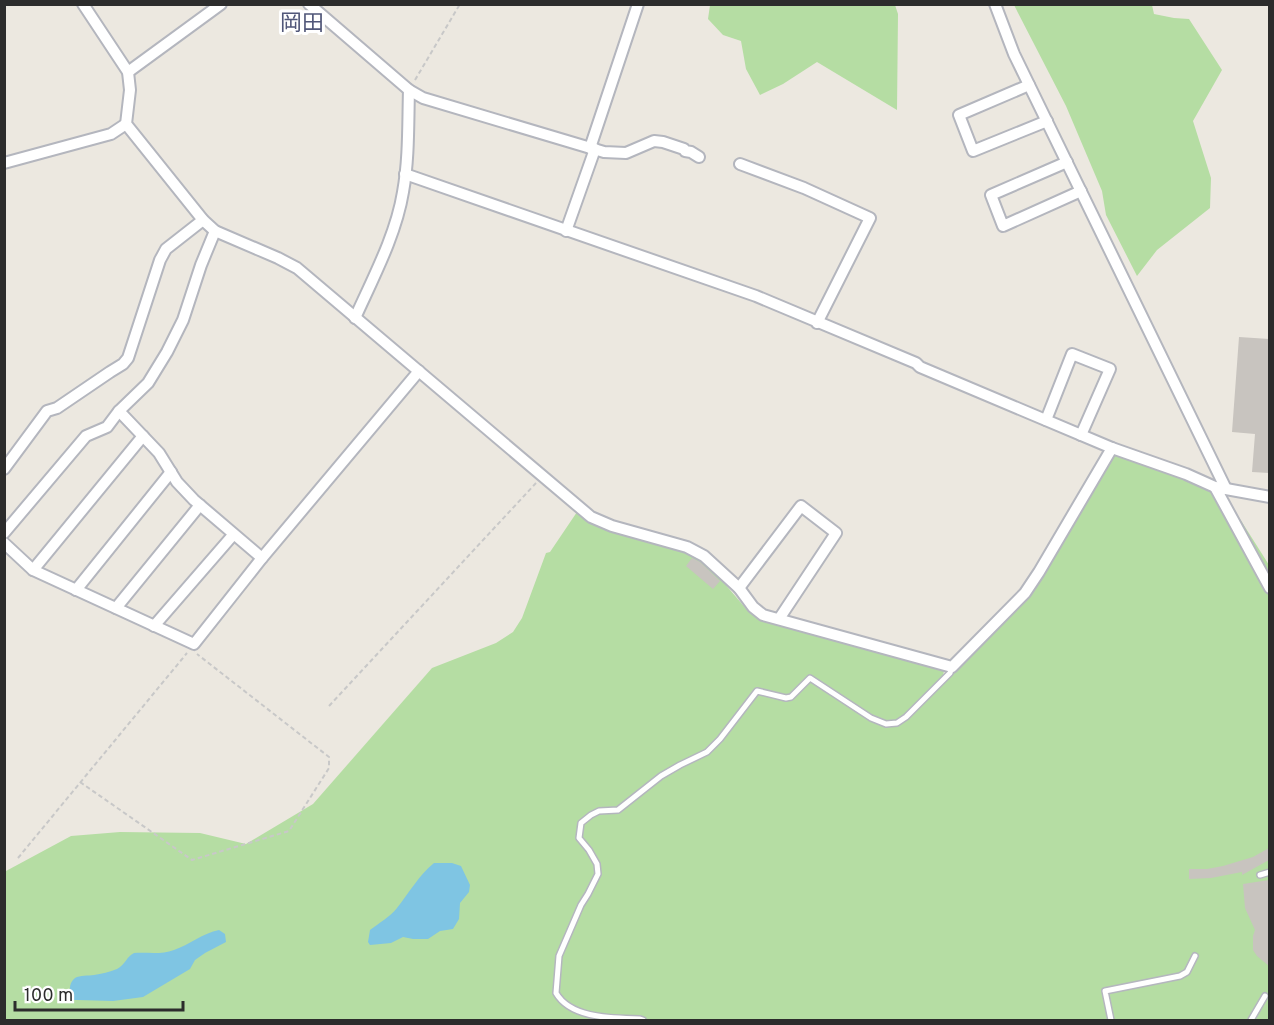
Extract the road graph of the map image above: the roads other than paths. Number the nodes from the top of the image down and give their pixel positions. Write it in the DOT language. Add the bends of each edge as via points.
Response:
graph roads {
  1 [pos="83,4"];
  2 [pos="221,4"];
  3 [pos="309,4"];
  4 [pos="638,4"];
  5 [pos="995,4"];
  6 [pos="128,72"];
  7 [pos="1029,85"];
  8 [pos="409,90"];
  9 [pos="1047,121"];
  10 [pos="126,124"];
  11 [pos="593,149"];
  12 [pos="699,156"];
  13 [pos="1067,162"];
  14 [pos="4,164"];
  15 [pos="740,164"];
  16 [pos="405,174"];
  17 [pos="1081,191"];
  18 [pos="203,220"];
  19 [pos="215,231"];
  20 [pos="567,231"];
  21 [pos="356,318"];
  22 [pos="817,323"];
  23 [pos="419,371"];
  24 [pos="119,411"];
  25 [pos="1046,420"];
  26 [pos="1081,435"];
  27 [pos="144,436"];
  28 [pos="1112,448"];
  29 [pos="4,469"];
  30 [pos="171,472"];
  31 [pos="1221,488"];
  32 [pos="1269,497"];
  33 [pos="200,505"];
  34 [pos="4,533"];
  35 [pos="233,535"];
  36 [pos="4,543"];
  37 [pos="262,558"];
  38 [pos="33,570"];
  39 [pos="739,588"];
  40 [pos="1269,588"];
  41 [pos="75,590"];
  42 [pos="116,608"];
  43 [pos="779,619"];
  44 [pos="154,626"];
  45 [pos="952,667"];
  46 [pos="1269,872"];
  47 [pos="1260,875"];
  48 [pos="1195,956"];
  49 [pos="1265,996"];
  50 [pos="643,1020"];
  51 [pos="1111,1020"];
  52 [pos="1251,1020"];
  1 -- 6 [label="street"];
  2 -- 6 [label="street"];
  3 -- 8 [label="street"];
  4 -- 11 [label="street"];
  5 -- 7 [label="street"];
  6 -- 10 [label="street"];
  7 -- 9 [label="street"];
  7 -- 9 [label="street" via="959,115 973,152"];
  8 -- 11 [label="street" via="423,98"];
  8 -- 16 [label="street"];
  9 -- 13 [label="street"];
  10 -- 14 [label="street" via="111,134"];
  10 -- 18 [label="street"];
  11 -- 12 [label="street" via="626,153 654,141"];
  11 -- 20 [label="street"];
  13 -- 17 [label="street"];
  13 -- 17 [label="street" via="991,195 1003,226"];
  15 -- 22 [label="street" via="870,218"];
  16 -- 20 [label="street"];
  16 -- 21 [label="street" via="395,225"];
  17 -- 31 [label="street"];
  18 -- 19 [label="street"];
  18 -- 29 [label="street" via="166,249 160,260 128,358 47,411"];
  19 -- 21 [label="street" via="297,268"];
  19 -- 24 [label="street" via="183,320 167,352 148,383"];
  20 -- 22 [label="street" via="756,296"];
  21 -- 23 [label="street"];
  22 -- 25 [label="street"];
  23 -- 37 [label="street"];
  23 -- 39 [label="street" via="591,517 687,547 704,556"];
  24 -- 27 [label="street"];
  24 -- 34 [label="street" via="107,427 86,436"];
  25 -- 26 [label="street"];
  25 -- 26 [label="street" via="1072,354 1110,369"];
  26 -- 28 [label="street"];
  27 -- 30 [label="street"];
  27 -- 38 [label="street"];
  28 -- 31 [label="street"];
  28 -- 45 [label="street" via="1025,593"];
  30 -- 33 [label="street"];
  30 -- 41 [label="street"];
  31 -- 32 [label="street"];
  31 -- 40 [label="street"];
  33 -- 35 [label="street"];
  33 -- 42 [label="street"];
  35 -- 37 [label="street"];
  35 -- 44 [label="street"];
  36 -- 38 [label="street"];
  37 -- 44 [label="street" via="194,644"];
  38 -- 41 [label="street"];
  39 -- 43 [label="street" via="763,615"];
  39 -- 43 [label="street" via="801,506 836,533"];
  41 -- 42 [label="street"];
  42 -- 44 [label="street"];
  43 -- 45 [label="street"];
  45 -- 50 [label="lane" via="897,723 886,724 871,718 810,678 791,697 757,691 707,752 661,776 618,810 591,814 581,824 579,838 597,864 598,874 559,956 556,993 566,1006 582,1012"];
  46 -- 47 [label="lane"];
  48 -- 51 [label="lane" via="1187,972 1180,976 1105,991"];
  49 -- 52 [label="lane"];
}
